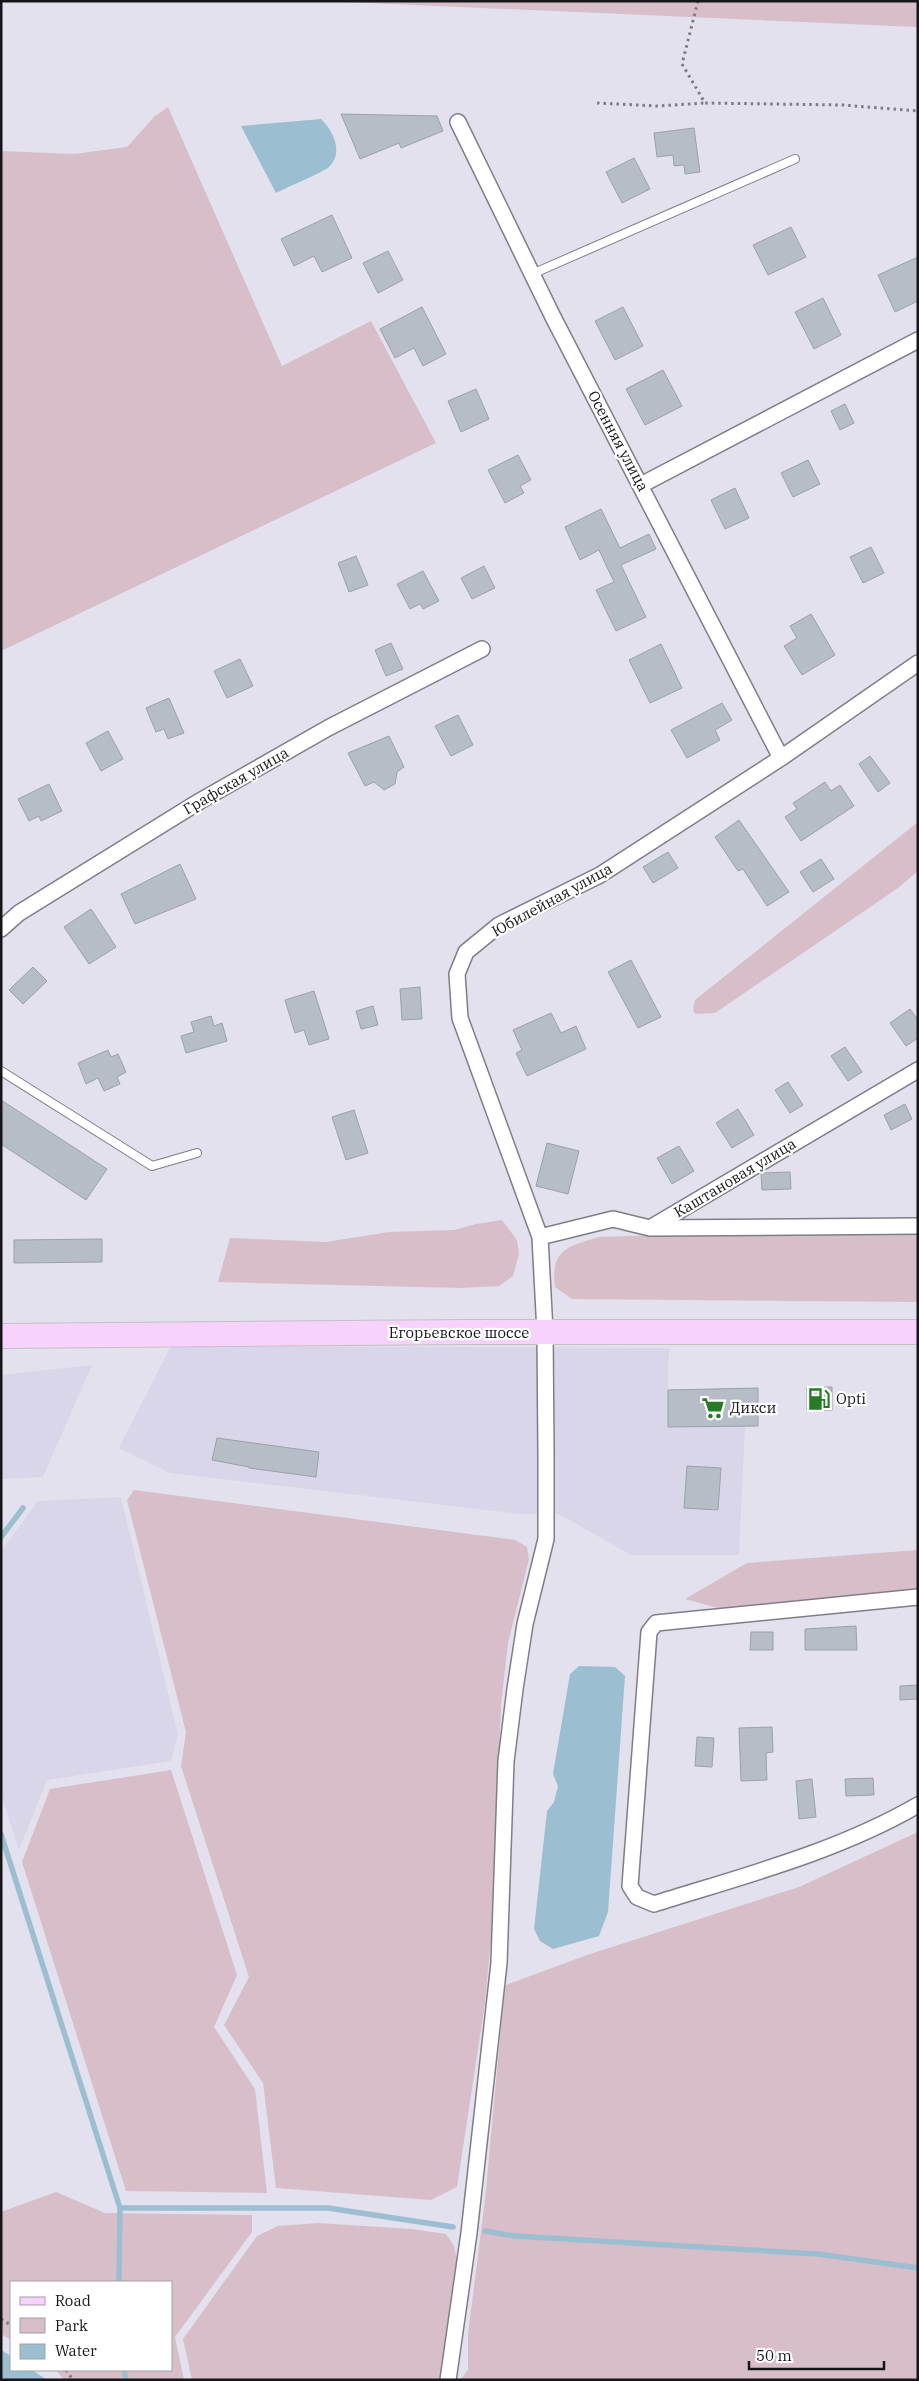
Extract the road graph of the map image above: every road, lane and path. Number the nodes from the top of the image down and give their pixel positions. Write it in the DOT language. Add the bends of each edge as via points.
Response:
graph roads {
  1 [pos="698,1"];
  2 [pos="597,103"];
  3 [pos="705,103"];
  4 [pos="918,111"];
  5 [pos="458,122"];
  6 [pos="795,159"];
  7 [pos="532,274"];
  8 [pos="918,340"];
  9 [pos="641,485"];
  10 [pos="482,649"];
  11 [pos="918,663"];
  12 [pos="781,758"];
  13 [pos="1,929"];
  14 [pos="918,1070"];
  15 [pos="1,1071"];
  16 [pos="197,1153"];
  17 [pos="918,1226"];
  18 [pos="650,1228"];
  19 [pos="540,1237"];
  20 [pos="545,1332"];
  21 [pos="918,1332"];
  22 [pos="1,1336"];
  23 [pos="918,1597"];
  24 [pos="918,1805"];
  25 [pos="448,2380"];
  1 -- 3 [label="path" via="682,64"];
  2 -- 3 [label="path" via="657,106"];
  3 -- 4 [label="path" via="844,105"];
  5 -- 7 [label="street, Осенняя улица"];
  6 -- 7 [label="lane"];
  7 -- 9 [label="street, Осенняя улица"];
  8 -- 9 [label="street"];
  9 -- 12 [label="street, Осенняя улица"];
  10 -- 13 [label="street, Графская улица" via="328,728 200,801 19,913"];
  11 -- 12 [label="street, Юбилейная улица"];
  12 -- 19 [label="street, Юбилейная улица" via="600,875 499,926 466,952 457,974 460,1018"];
  14 -- 18 [label="street, Каштановая улица"];
  15 -- 16 [label="lane" via="152,1166"];
  17 -- 18 [label="street"];
  18 -- 19 [label="street" via="613,1219"];
  19 -- 20 [label="street, Юбилейная улица"];
  20 -- 21 [label="main road, Егорьевское шоссе"];
  20 -- 22 [label="main road, Егорьевское шоссе"];
  20 -- 25 [label="street, Юбилейная улица" via="546,1539 525,1624 506,1761 499,1963 469,2233"];
  23 -- 24 [label="street" via="656,1623 649,1632 630,1886 637,1897 654,1904 792,1861 892,1820"];
}
